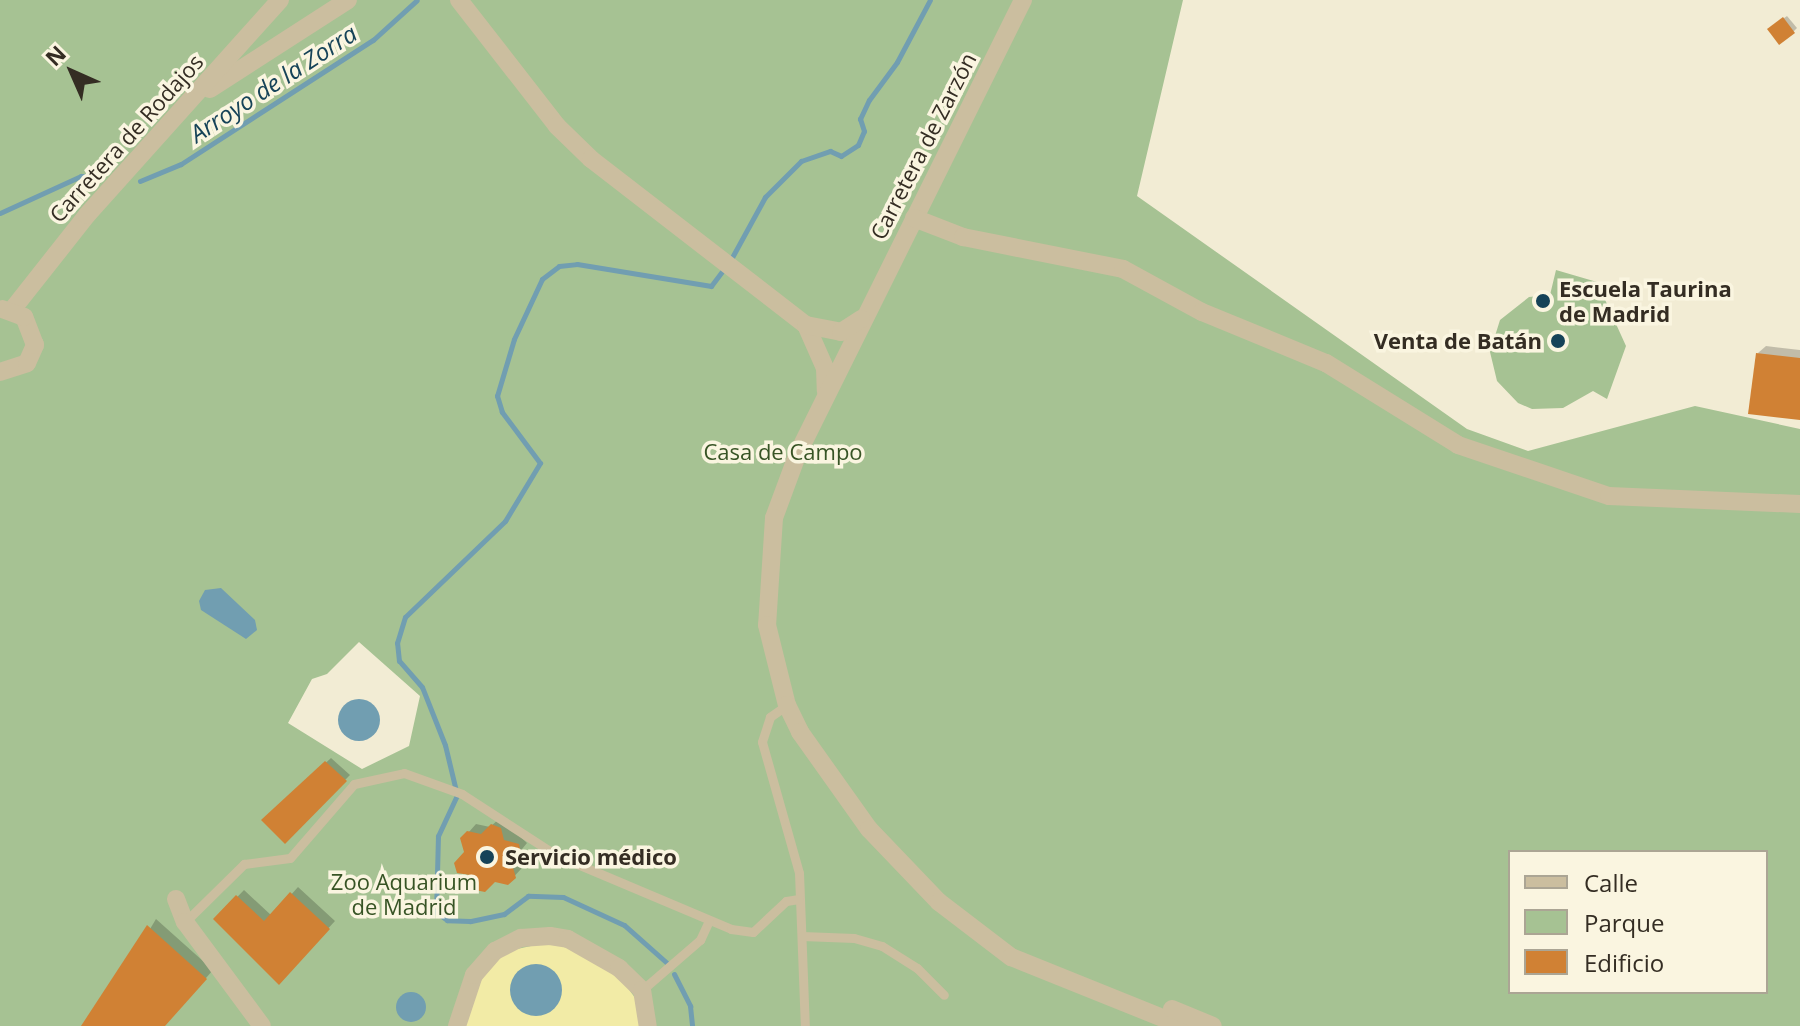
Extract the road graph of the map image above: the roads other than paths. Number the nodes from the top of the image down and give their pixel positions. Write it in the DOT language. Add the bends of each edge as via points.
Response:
graph roads {
  1 [pos="280,0"];
  2 [pos="348,0"];
  3 [pos="459,0"];
  4 [pos="1023,0"];
  5 [pos="188,104"];
  6 [pos="914,218"];
  7 [pos="6,310"];
  8 [pos="866,314"];
  9 [pos="810,331"];
  10 [pos="847,349"];
  11 [pos="0,372"];
  12 [pos="826,393"];
  13 [pos="1800,504"];
  14 [pos="787,705"];
  15 [pos="176,899"];
  16 [pos="799,899"];
  17 [pos="709,921"];
  18 [pos="185,922"];
  19 [pos="802,936"];
  20 [pos="1088,987"];
  21 [pos="642,990"];
  22 [pos="944,995"];
  23 [pos="262,1026"];
  24 [pos="457,1026"];
  25 [pos="648,1026"];
  26 [pos="805,1026"];
  27 [pos="1183,1026"];
  28 [pos="1213,1026"];
  1 -- 5 [label="street, Carretera de Rodajos"];
  2 -- 5 [label="street"];
  3 -- 9 [label="street" via="557,126"];
  4 -- 6 [label="street, Carretera de Zarzón"];
  5 -- 7 [label="street, Carretera de Rodajos"];
  6 -- 8 [label="street, Carretera de Zarzón"];
  6 -- 13 [label="street" via="963,237 1123,269 1202,312 1326,363 1458,445 1609,496"];
  7 -- 11 [label="street" via="31,325 35,345 27,363"];
  8 -- 9 [label="street" via="846,331"];
  8 -- 10 [label="street, Carretera de Zarzón"];
  9 -- 10 [label="street" via="835,352"];
  9 -- 12 [label="street" via="825,368"];
  10 -- 12 [label="street, Carretera de Zarzón"];
  12 -- 14 [label="street, Carretera de Zarzón" via="774,518 767,570 767,625"];
  14 -- 16 [label="lane" via="770,717 762,742 796,859"];
  14 -- 20 [label="street, Carretera de Zarzón" via="800,732 869,829 939,902 1011,957"];
  15 -- 18 [label="street"];
  16 -- 17 [label="lane" via="786,901 753,932"];
  16 -- 19 [label="lane"];
  17 -- 18 [label="lane" via="556,855 462,794 404,773 354,784 290,858 244,864"];
  17 -- 21 [label="lane" via="700,940"];
  18 -- 23 [label="street"];
  19 -- 22 [label="lane" via="854,938 882,946 917,968"];
  19 -- 26 [label="lane"];
  20 -- 27 [label="street, Carretera de Zarzón"];
  20 -- 28 [label="street, Carretera de Zarzón"];
  21 -- 24 [label="street" via="619,968 568,939 521,938 495,951 474,975"];
  21 -- 25 [label="street"];
}
